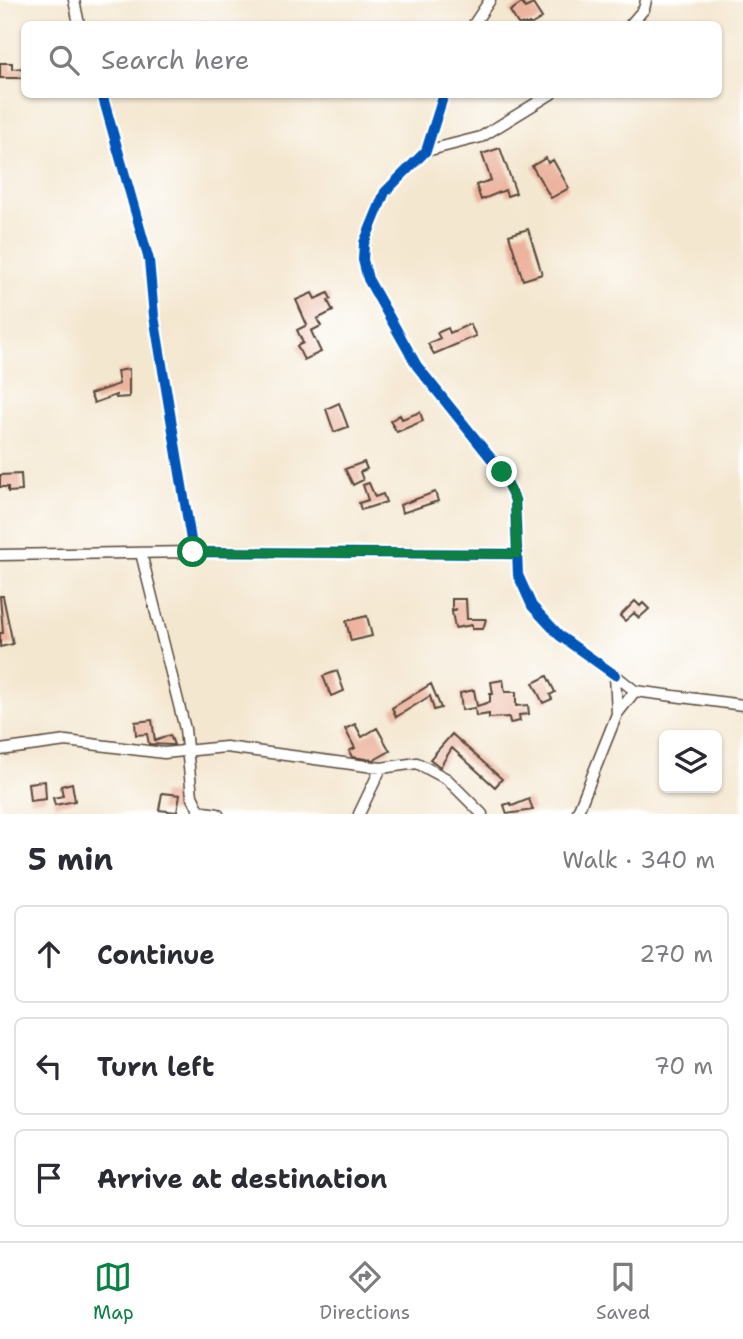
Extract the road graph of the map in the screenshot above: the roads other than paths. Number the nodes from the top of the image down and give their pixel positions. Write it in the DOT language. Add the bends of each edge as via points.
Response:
graph roads {
  1 [pos="74,0"];
  2 [pos="490,0"];
  3 [pos="646,0"];
  4 [pos="78,21"];
  5 [pos="476,21"];
  6 [pos="634,21"];
  7 [pos="103,98"];
  8 [pos="443,98"];
  9 [pos="544,98"];
  10 [pos="426,151"];
  11 [pos="193,552"];
  12 [pos="141,553"];
  13 [pos="517,554"];
  14 [pos="0,555"];
  15 [pos="614,675"];
  16 [pos="635,691"];
  17 [pos="743,705"];
  18 [pos="617,714"];
  19 [pos="187,749"];
  20 [pos="0,750"];
  21 [pos="381,768"];
  22 [pos="200,812"];
  23 [pos="218,814"];
  24 [pos="359,814"];
  25 [pos="482,814"];
  26 [pos="577,814"];
  1 -- 4 [label="street"];
  2 -- 5 [label="street"];
  3 -- 6 [label="street"];
  7 -- 11 [label="street" via="149,260"];
  8 -- 10 [label="street"];
  9 -- 10 [label="street" via="481,137"];
  10 -- 13 [label="street" via="385,192 364,243 365,270 417,366 502,472 515,500"];
  11 -- 12 [label="street"];
  11 -- 13 [label="street"];
  12 -- 14 [label="street"];
  12 -- 19 [label="street"];
  13 -- 15 [label="street" via="518,575 532,606 560,636"];
  15 -- 16 [label="street"];
  15 -- 18 [label="street"];
  16 -- 17 [label="street"];
  16 -- 18 [label="street"];
  18 -- 26 [label="street"];
  19 -- 20 [label="street" via="164,753 66,741"];
  19 -- 21 [label="street" via="226,747"];
  19 -- 22 [label="street" via="192,796"];
  21 -- 24 [label="street"];
  21 -- 25 [label="street" via="417,763 428,767"];
  22 -- 23 [label="street"];
}
